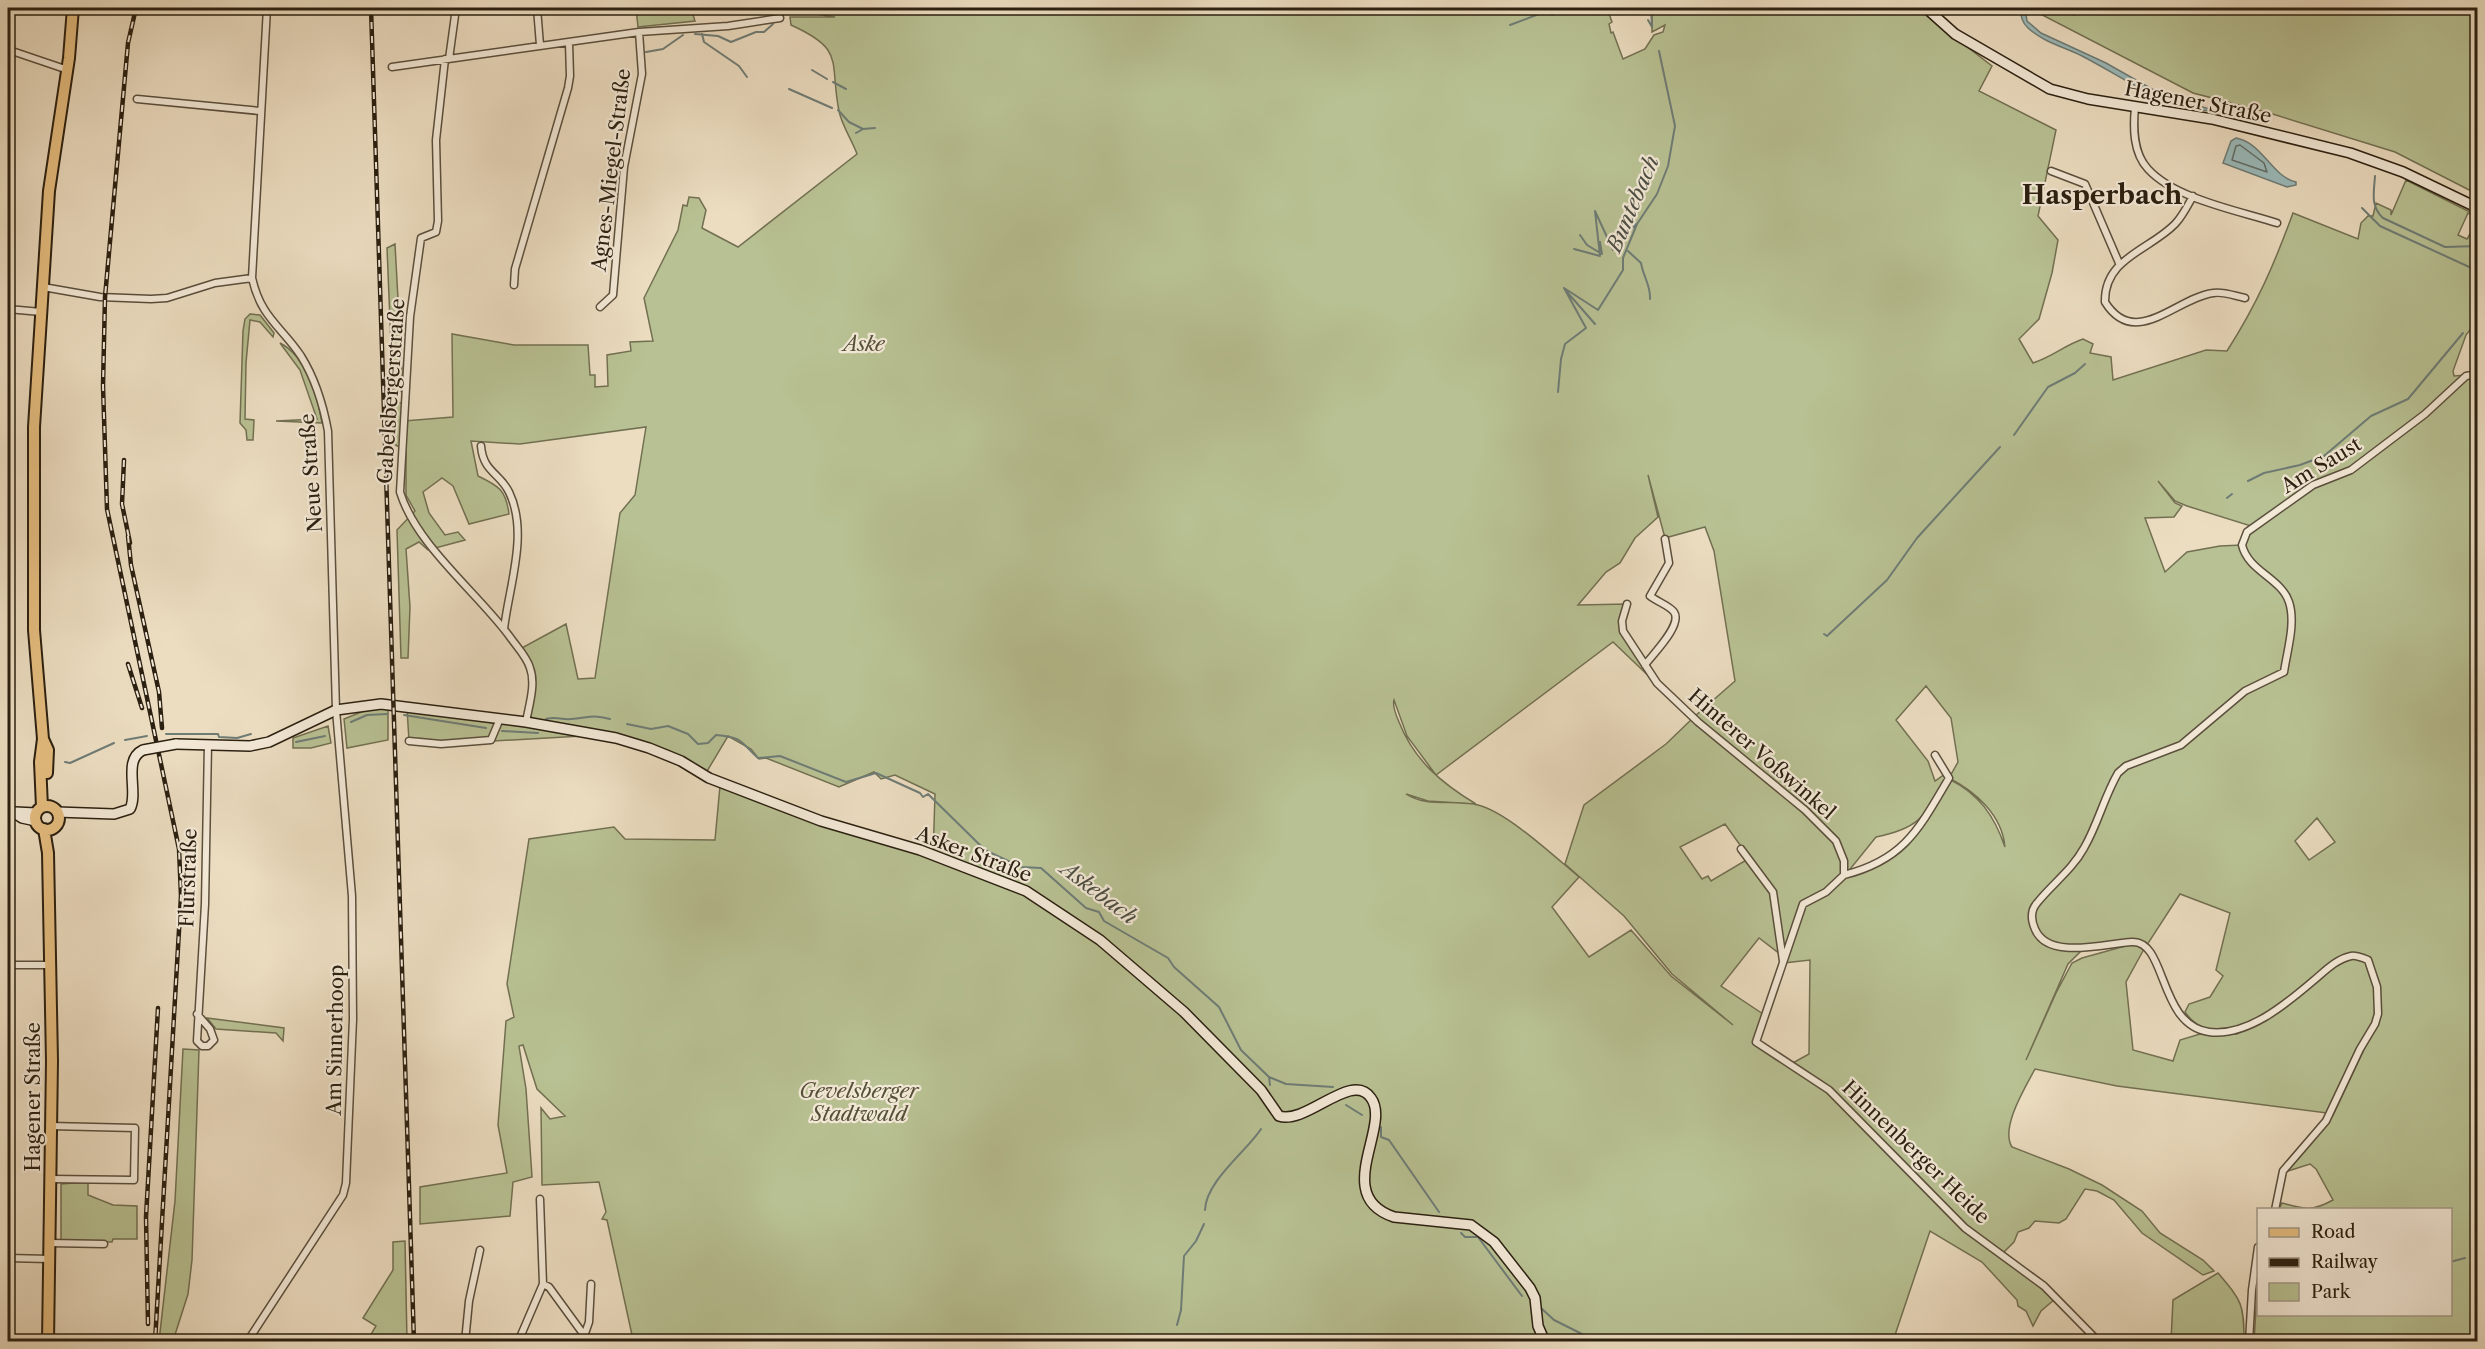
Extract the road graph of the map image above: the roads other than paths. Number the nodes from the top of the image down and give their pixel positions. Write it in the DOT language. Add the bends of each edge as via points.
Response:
graph roads {
  1 [pos="73,8"];
  2 [pos="267,8"];
  3 [pos="456,8"];
  4 [pos="537,8"];
  5 [pos="1926,8"];
  6 [pos="780,18"];
  7 [pos="639,32"];
  8 [pos="569,43"];
  9 [pos="540,45"];
  10 [pos="9,50"];
  11 [pos="447,59"];
  12 [pos="392,67"];
  13 [pos="68,70"];
  14 [pos="137,99"];
  15 [pos="2135,107"];
  16 [pos="260,111"];
  17 [pos="2051,171"];
  18 [pos="2193,196"];
  19 [pos="2478,208"];
  20 [pos="2277,223"];
  21 [pos="2119,263"];
  22 [pos="252,278"];
  23 [pos="514,285"];
  24 [pos="42,287"];
  25 [pos="2245,298"];
  26 [pos="600,307"];
  27 [pos="8,309"];
  28 [pos="41,312"];
  29 [pos="2478,374"];
  30 [pos="481,446"];
  31 [pos="1665,539"];
  32 [pos="1627,604"];
  33 [pos="504,629"];
  34 [pos="1645,665"];
  35 [pos="336,710"];
  36 [pos="499,721"];
  37 [pos="526,722"];
  38 [pos="409,741"];
  39 [pos="208,743"];
  40 [pos="1935,756"];
  41 [pos="10,810"];
  42 [pos="47,817"];
  43 [pos="1741,849"];
  44 [pos="1844,875"];
  45 [pos="1783,962"];
  46 [pos="8,965"];
  47 [pos="51,965"];
  48 [pos="197,1014"];
  49 [pos="50,1126"];
  50 [pos="50,1179"];
  51 [pos="540,1199"];
  52 [pos="2275,1208"];
  53 [pos="50,1243"];
  54 [pos="104,1244"];
  55 [pos="480,1250"];
  56 [pos="8,1258"];
  57 [pos="49,1259"];
  58 [pos="2257,1259"];
  59 [pos="543,1284"];
  60 [pos="591,1284"];
  61 [pos="583,1338"];
  62 [pos="48,1341"];
  63 [pos="247,1341"];
  64 [pos="465,1341"];
  65 [pos="518,1341"];
  66 [pos="1545,1341"];
  67 [pos="2099,1341"];
  68 [pos="2249,1341"];
  1 -- 13 [label="main road, Hagener Straße"];
  2 -- 16 [label="street, Neue Straße"];
  3 -- 11 [label="street, Gabelsbergerstraße"];
  4 -- 9 [label="street"];
  5 -- 15 [label="street, Hagener Straße" via="1952,32 2029,79 2063,94"];
  6 -- 7 [label="street"];
  7 -- 8 [label="street"];
  7 -- 26 [label="street, Agnes-Miegel-Straße" via="642,74 624,167 613,295"];
  8 -- 9 [label="street"];
  8 -- 23 [label="street" via="568,88 515,269"];
  9 -- 11 [label="street"];
  10 -- 13 [label="street"];
  11 -- 12 [label="street"];
  11 -- 33 [label="street, Gabelsbergerstraße" via="436,140 438,221 436,232 421,238 410,317 400,492 408,514"];
  13 -- 24 [label="main road, Hagener Straße" via="50,180"];
  14 -- 16 [label="street"];
  15 -- 18 [label="street" via="2133,129 2148,169"];
  15 -- 19 [label="street, Hagener Straße" via="2212,119 2350,153 2403,172"];
  16 -- 22 [label="street, Neue Straße"];
  17 -- 21 [label="street" via="2085,184"];
  18 -- 20 [label="street"];
  18 -- 21 [label="street" via="2175,225"];
  21 -- 25 [label="street" via="2105,293 2105,302 2118,318 2147,321 2215,292"];
  22 -- 24 [label="street" via="150,299 100,297"];
  22 -- 35 [label="street, Neue Straße" via="255,294 268,318 300,354 312,375 327,423"];
  24 -- 28 [label="main road, Hagener Straße"];
  27 -- 28 [label="street"];
  28 -- 42 [label="main road, Hagener Straße" via="32,520 34,635 43,740 48,750"];
  29 -- 52 [label="street, Am Saust" via="2466,376 2425,414 2351,470 2313,485 2247,532 2242,545 2247,558 2283,590 2289,601 2292,616 2284,672 2245,691 2181,745 2126,766 2118,773 2084,848 2034,906 2032,921 2040,938 2056,946 2074,948 2134,941 2147,945 2169,998 2180,1014 2208,1032 2247,1026 2292,999 2335,963 2353,956 2368,960 2377,987 2375,1024 2326,1121 2283,1172"];
  30 -- 33 [label="street" via="482,457 508,490 515,508 517,536"];
  31 -- 34 [label="street" via="1669,563 1650,596 1676,616 1670,635"];
  32 -- 34 [label="street, Hinterer Voßwinkel" via="1623,631"];
  33 -- 37 [label="street, Gabelsbergerstraße" via="531,669"];
  34 -- 44 [label="street, Hinterer Voßwinkel" via="1657,683 1698,722 1805,810 1836,841 1844,861"];
  35 -- 36 [label="street, Asker Straße" via="381,704"];
  35 -- 39 [label="street, Asker Straße" via="269,742 250,746"];
  35 -- 63 [label="street, Am Sinnerhoop" via="352,896 354,971 346,1183 343,1195"];
  36 -- 37 [label="street, Asker Straße"];
  36 -- 38 [label="street" via="490,740 441,744"];
  37 -- 66 [label="street, Asker Straße" via="649,748 709,778 821,821 920,850 1026,891 1100,940 1184,1012 1261,1090 1279,1116 1296,1116 1350,1090 1361,1089 1371,1097 1376,1113 1365,1179 1375,1206 1394,1217 1471,1225 1482,1232 1530,1288"];
  39 -- 42 [label="street, Asker Straße, bridge" via="143,750 134,758 135,794 130,809 120,814"];
  39 -- 48 [label="street, Flurstraße" via="206,881"];
  40 -- 44 [label="street" via="1949,778 1915,831 1886,860"];
  41 -- 42 [label="street" via="22,818"];
  42 -- 47 [label="main road, Hagener Straße"];
  43 -- 45 [label="street" via="1773,892"];
  44 -- 45 [label="street" via="1826,892 1803,904"];
  45 -- 67 [label="street, Hinnenberger Heide" via="1756,1042 1829,1090 1965,1228 2044,1286"];
  46 -- 47 [label="street"];
  47 -- 49 [label="main road, Hagener Straße"];
  48 -- 48 [label="street, Flurstraße" via="197,1041 208,1046 214,1040 213,1033"];
  49 -- 50 [label="main road, Hagener Straße"];
  49 -- 50 [label="street" via="135,1128 134,1180"];
  50 -- 53 [label="main road, Hagener Straße"];
  51 -- 59 [label="street"];
  53 -- 54 [label="street"];
  53 -- 57 [label="main road, Hagener Straße"];
  55 -- 64 [label="street"];
  56 -- 57 [label="street"];
  57 -- 62 [label="main road, Hagener Straße"];
  58 -- 68 [label="street"];
  59 -- 61 [label="street" via="549,1287"];
  59 -- 65 [label="street"];
  60 -- 61 [label="street" via="589,1322"];
}
